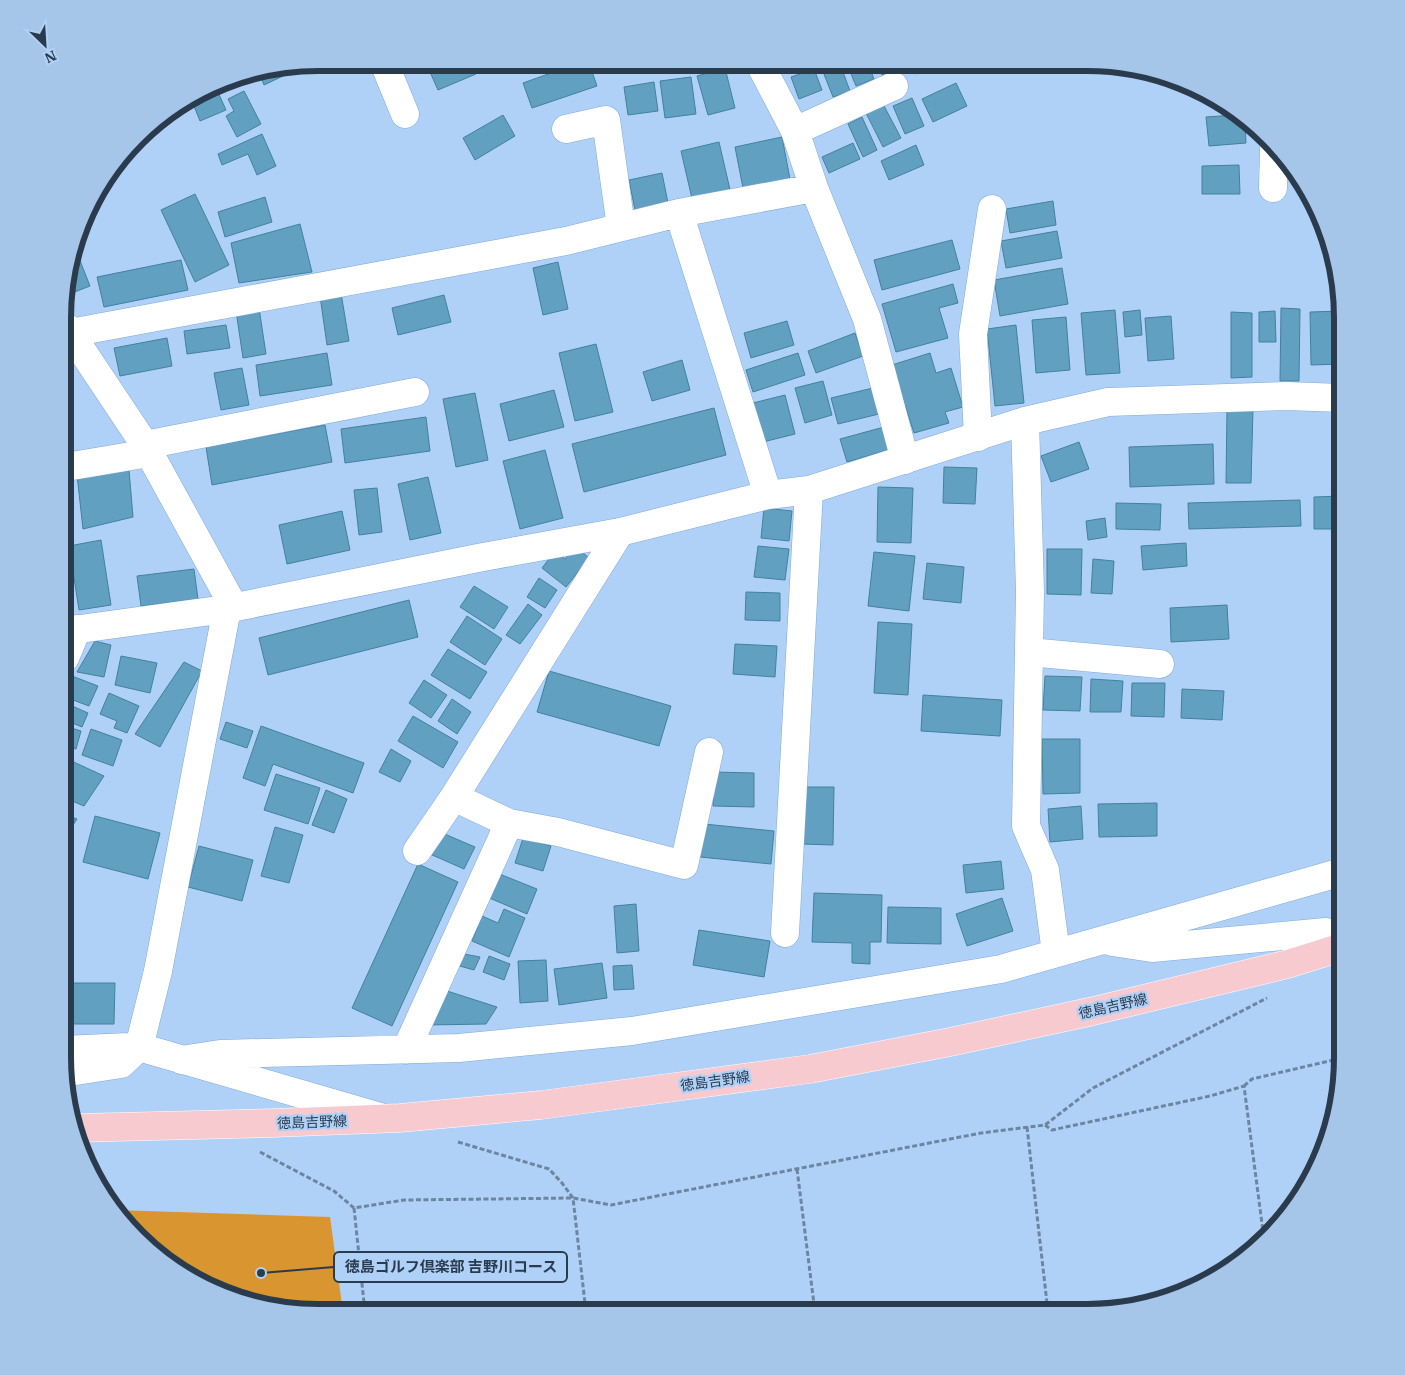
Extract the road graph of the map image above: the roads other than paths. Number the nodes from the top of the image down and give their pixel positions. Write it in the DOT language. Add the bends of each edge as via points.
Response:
graph roads {
  1 [pos="387,71"];
  2 [pos="764,71"];
  3 [pos="894,86"];
  4 [pos="405,114"];
  5 [pos="566,129"];
  6 [pos="795,131"];
  7 [pos="1274,156"];
  8 [pos="814,188"];
  9 [pos="1274,188"];
  10 [pos="992,209"];
  11 [pos="679,213"];
  12 [pos="621,227"];
  13 [pos="71,331"];
  14 [pos="71,334"];
  15 [pos="415,392"];
  16 [pos="1334,398"];
  17 [pos="1025,421"];
  18 [pos="978,436"];
  19 [pos="147,449"];
  20 [pos="905,460"];
  21 [pos="71,465"];
  22 [pos="809,490"];
  23 [pos="768,495"];
  24 [pos="620,532"];
  25 [pos="226,609"];
  26 [pos="71,630"];
  27 [pos="1029,652"];
  28 [pos="1160,664"];
  29 [pos="709,752"];
  30 [pos="454,798"];
  31 [pos="509,823"];
  32 [pos="417,851"];
  33 [pos="1334,874"];
  34 [pos="785,934"];
  35 [pos="1334,935"];
  36 [pos="1101,941"];
  37 [pos="1334,950"];
  38 [pos="1056,953"];
  39 [pos="139,1047"];
  40 [pos="71,1050"];
  41 [pos="406,1050"];
  42 [pos="182,1060"];
  43 [pos="72,1072"];
  44 [pos="386,1119"];
  45 [pos="82,1128"];
  1 -- 4 [label="street"];
  2 -- 6 [label="street"];
  3 -- 6 [label="street"];
  5 -- 12 [label="street" via="606,120"];
  6 -- 8 [label="street"];
  7 -- 9 [label="street"];
  8 -- 11 [label="street"];
  8 -- 20 [label="street" via="867,319"];
  10 -- 18 [label="street" via="973,334"];
  11 -- 12 [label="street"];
  11 -- 23 [label="street"];
  12 -- 13 [label="street" via="566,241"];
  14 -- 19 [label="street"];
  15 -- 19 [label="street"];
  16 -- 17 [label="street" via="1286,396 1108,402"];
  17 -- 18 [label="street"];
  17 -- 27 [label="street"];
  18 -- 20 [label="street"];
  19 -- 21 [label="street"];
  19 -- 25 [label="street" via="229,598"];
  20 -- 22 [label="street"];
  22 -- 23 [label="street"];
  22 -- 34 [label="street"];
  23 -- 24 [label="street"];
  24 -- 25 [label="street"];
  24 -- 30 [label="street"];
  25 -- 26 [label="street"];
  25 -- 39 [label="street" via="158,971"];
  27 -- 28 [label="street"];
  27 -- 38 [label="street" via="1026,826 1045,870"];
  29 -- 31 [label="street" via="684,865 558,832"];
  30 -- 31 [label="street"];
  30 -- 32 [label="street"];
  31 -- 41 [label="street"];
  33 -- 36 [label="street"];
  35 -- 36 [label="street" via="1326,932 1152,948"];
  36 -- 38 [label="street"];
  37 -- 44 [label="main road, 徳島吉野線" via="1288,964 1088,1012 810,1069 541,1105"];
  38 -- 41 [label="street" via="1001,968 632,1031"];
  39 -- 40 [label="street"];
  39 -- 42 [label="street"];
  39 -- 43 [label="street" via="121,1064"];
  41 -- 42 [label="street" via="220,1054"];
  42 -- 44 [label="street"];
  44 -- 45 [label="main road, 徳島吉野線"];
}
